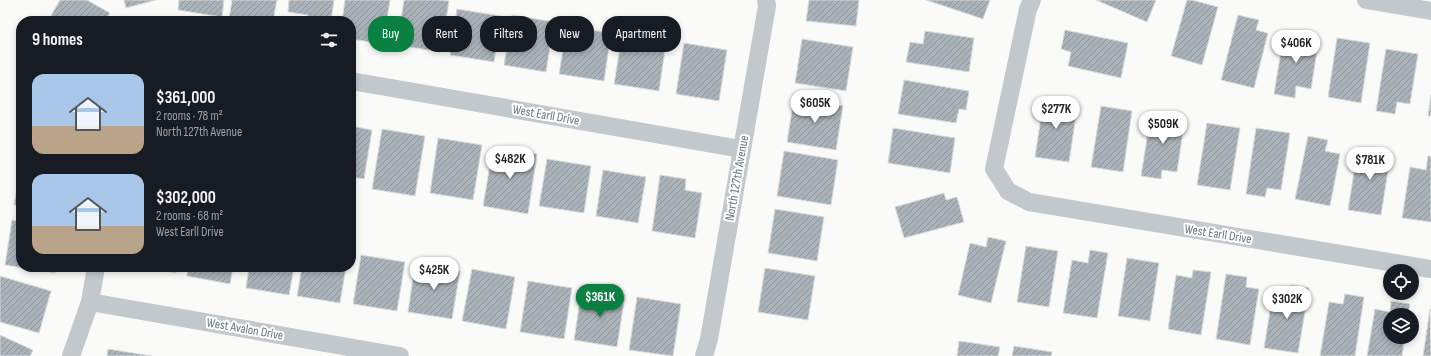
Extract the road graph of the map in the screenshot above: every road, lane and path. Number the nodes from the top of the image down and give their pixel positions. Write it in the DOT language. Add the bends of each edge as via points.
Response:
graph roads {
  1 [pos="766,0"];
  2 [pos="1032,0"];
  3 [pos="1366,0"];
  4 [pos="1431,11"];
  5 [pos="356,82"];
  6 [pos="742,149"];
  7 [pos="1431,269"];
  8 [pos="95,272"];
  9 [pos="90,302"];
  10 [pos="71,356"];
  11 [pos="400,356"];
  12 [pos="704,356"];
  1 -- 6 [label="street, North 127th Avenue"];
  2 -- 7 [label="street, West Earll Drive" via="994,170 1008,192 1029,202"];
  3 -- 4 [label="street"];
  5 -- 6 [label="street, West Earll Drive"];
  6 -- 12 [label="street, North 127th Avenue"];
  8 -- 9 [label="street"];
  9 -- 10 [label="street"];
  9 -- 11 [label="street, West Avalon Drive"];
}
